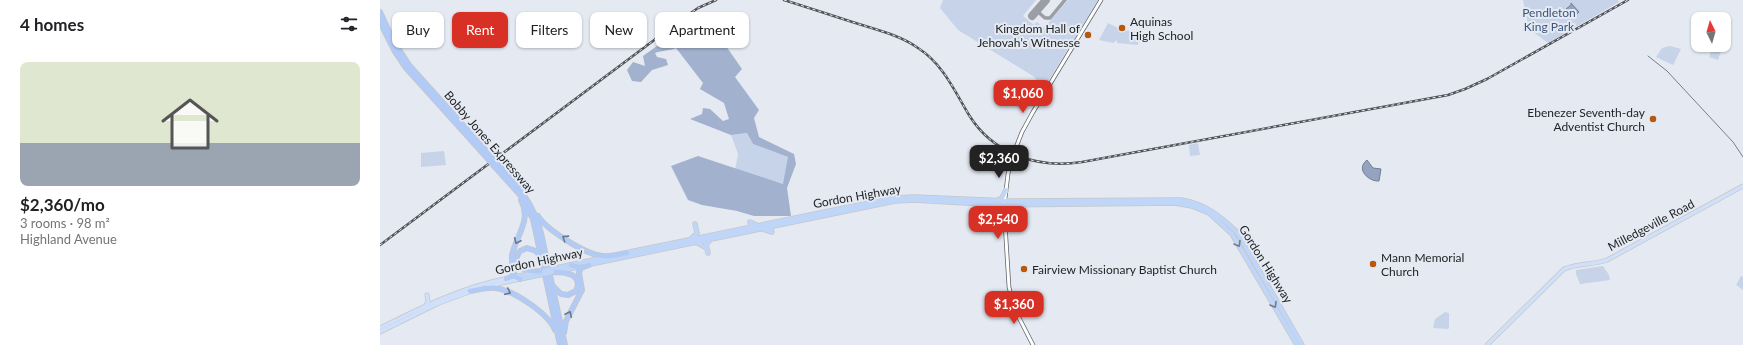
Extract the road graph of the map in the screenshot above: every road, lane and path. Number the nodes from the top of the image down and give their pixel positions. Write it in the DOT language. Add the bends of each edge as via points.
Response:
graph roads {
  1 [pos="1102,0"];
  2 [pos="380,11"];
  3 [pos="380,23"];
  4 [pos="385,28"];
  5 [pos="496,165"];
  6 [pos="507,180"];
  7 [pos="514,182"];
  8 [pos="1743,186"];
  9 [pos="1006,190"];
  10 [pos="910,192"];
  11 [pos="904,197"];
  12 [pos="856,201"];
  13 [pos="931,201"];
  14 [pos="995,201"];
  15 [pos="1004,203"];
  16 [pos="852,205"];
  17 [pos="868,206"];
  18 [pos="928,207"];
  19 [pos="865,211"];
  20 [pos="695,224"];
  21 [pos="698,231"];
  22 [pos="712,237"];
  23 [pos="681,242"];
  24 [pos="674,247"];
  25 [pos="705,247"];
  26 [pos="627,253"];
  27 [pos="708,253"];
  28 [pos="571,265"];
  29 [pos="590,265"];
  30 [pos="578,267"];
  31 [pos="514,271"];
  32 [pos="541,271"];
  33 [pos="553,272"];
  34 [pos="579,273"];
  35 [pos="518,278"];
  36 [pos="506,279"];
  37 [pos="470,291"];
  38 [pos="428,295"];
  39 [pos="448,300"];
  40 [pos="417,309"];
  41 [pos="435,311"];
  42 [pos="380,328"];
  43 [pos="380,332"];
  44 [pos="1304,344"];
  45 [pos="560,345"];
  46 [pos="565,345"];
  47 [pos="1033,345"];
  48 [pos="1297,345"];
  49 [pos="1487,345"];
  1 -- 9 [label="main road, bridge" via="1022,132 1012,157"];
  2 -- 4 [label="highway"];
  3 -- 4 [label="highway, Bobby Jones Expressway"];
  4 -- 5 [label="highway, Bobby Jones Expressway, bridge" via="394,50 406,68"];
  5 -- 6 [label="highway, Bobby Jones Expressway"];
  5 -- 7 [label="highway, Bobby Jones Expressway"];
  6 -- 31 [label="highway, one-way" via="522,203 525,213 523,226 512,254"];
  6 -- 32 [label="highway, Bobby Jones Expressway" via="521,196 532,215 537,231"];
  26 -- 7 [label="highway, one-way" via="603,256 583,250 543,223 526,195"];
  7 -- 33 [label="highway, Bobby Jones Expressway" via="526,197 536,217"];
  8 -- 49 [label="main road, Milledgeville Road" via="1607,260 1564,269"];
  9 -- 14 [label="highway" via="1002,198"];
  9 -- 15 [label="main road"];
  10 -- 11 [label="highway"];
  11 -- 14 [label="highway, Gordon Highway"];
  11 -- 16 [label="highway, Gordon Highway"];
  12 -- 16 [label="highway"];
  13 -- 15 [label="highway, Gordon Highway"];
  13 -- 17 [label="highway, Gordon Highway" via="898,201"];
  13 -- 18 [label="highway" via="927,203"];
  14 -- 15 [label="highway, Gordon Highway"];
  15 -- 44 [label="highway, Gordon Highway" via="1172,199 1190,201 1206,207 1224,219 1240,236"];
  15 -- 47 [label="main road" via="1011,298"];
  15 -- 48 [label="highway, Gordon Highway, one-way" via="1170,203 1188,205 1205,211 1236,239"];
  16 -- 22 [label="highway, Gordon Highway"];
  17 -- 19 [label="highway"];
  17 -- 22 [label="highway, Gordon Highway"];
  20 -- 23 [label="highway" via="696,236"];
  21 -- 22 [label="highway"];
  22 -- 23 [label="highway, Gordon Highway"];
  22 -- 24 [label="highway, Gordon Highway"];
  22 -- 27 [label="highway" via="706,243"];
  23 -- 26 [label="highway, Gordon Highway"];
  24 -- 25 [label="highway" via="699,243"];
  24 -- 29 [label="highway, Gordon Highway"];
  26 -- 28 [label="highway, Gordon Highway"];
  28 -- 30 [label="highway"];
  28 -- 33 [label="highway, Gordon Highway"];
  29 -- 30 [label="highway, Gordon Highway"];
  29 -- 34 [label="highway" via="581,268"];
  30 -- 33 [label="highway, Gordon Highway"];
  30 -- 34 [label="highway"];
  31 -- 35 [label="highway"];
  31 -- 36 [label="highway" via="512,276"];
  32 -- 32 [label="highway" via="531,272 521,268 517,259 520,251 527,248 536,251 540,256"];
  32 -- 33 [label="highway, Gordon Highway, bridge"];
  32 -- 35 [label="highway, Gordon Highway"];
  32 -- 45 [label="highway, Bobby Jones Expressway"];
  33 -- 33 [label="highway" via="565,272 575,276 578,285 574,293 567,296 559,293 554,288"];
  33 -- 46 [label="highway, Bobby Jones Expressway"];
  46 -- 34 [label="highway, one-way" via="566,321 582,290"];
  35 -- 36 [label="main road, Gordon Highway"];
  35 -- 37 [label="main road, Gordon Highway"];
  36 -- 40 [label="main road, Gordon Highway" via="463,290"];
  37 -- 39 [label="main road, Gordon Highway"];
  37 -- 45 [label="highway, one-way" via="492,288 510,293 546,317 554,327"];
  38 -- 40 [label="main road" via="428,303"];
  39 -- 41 [label="main road" via="435,306"];
  39 -- 43 [label="main road, Gordon Highway"];
  40 -- 42 [label="main road, Gordon Highway"];
}
